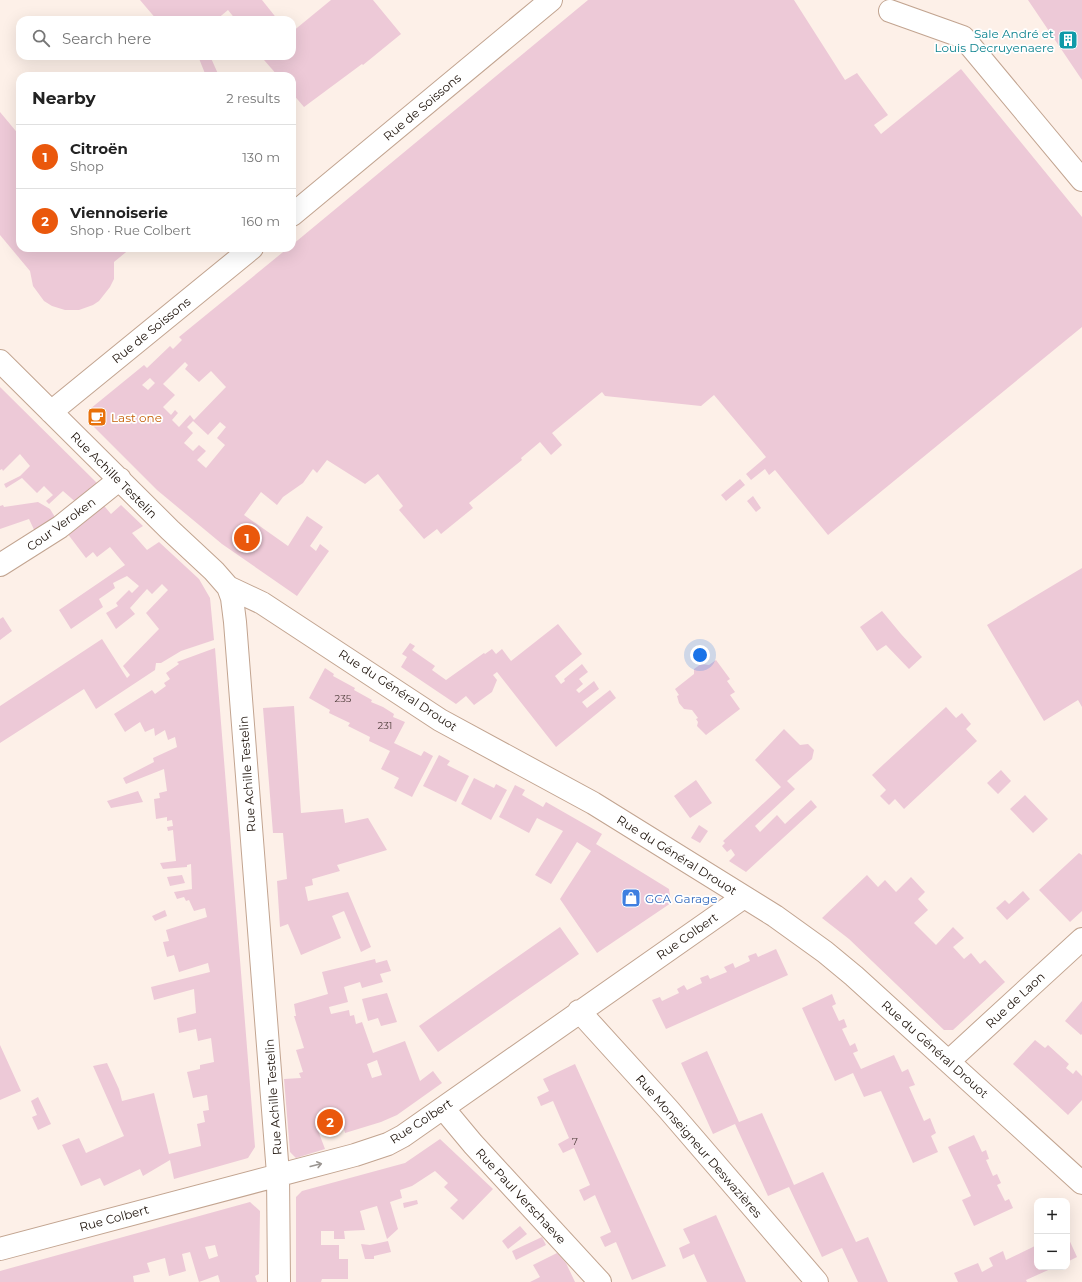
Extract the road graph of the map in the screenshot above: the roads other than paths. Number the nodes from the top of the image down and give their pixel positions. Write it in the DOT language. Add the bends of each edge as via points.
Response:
graph roads {
  1 [pos="551,0"];
  2 [pos="890,11"];
  3 [pos="1082,180"];
  4 [pos="296,212"];
  5 [pos="247,252"];
  6 [pos="0,361"];
  7 [pos="51,412"];
  8 [pos="120,479"];
  9 [pos="0,565"];
  10 [pos="228,587"];
  11 [pos="744,897"];
  12 [pos="1082,939"];
  13 [pos="578,1011"];
  14 [pos="949,1061"];
  15 [pos="442,1108"];
  16 [pos="278,1174"];
  17 [pos="1082,1183"];
  18 [pos="0,1249"];
  19 [pos="279,1282"];
  20 [pos="600,1282"];
  21 [pos="817,1282"];
  1 -- 4 [label="street, Rue de Soissons"];
  2 -- 3 [label="street" via="963,37"];
  5 -- 7 [label="street, Rue de Soissons"];
  6 -- 7 [label="street, Rue Achille Testelin"];
  7 -- 8 [label="street, Rue Achille Testelin"];
  8 -- 9 [label="street, Cour Veroken" via="60,527"];
  8 -- 10 [label="street, Rue Achille Testelin"];
  10 -- 11 [label="street, Rue du Général Drouot" via="262,604 440,720 586,799"];
  10 -- 16 [label="street, Rue Achille Testelin" via="235,622"];
  11 -- 13 [label="street, Rue Colbert"];
  11 -- 14 [label="street, Rue du Général Drouot" via="825,952"];
  12 -- 14 [label="street, Rue de Laon"];
  13 -- 15 [label="street, Rue Colbert"];
  13 -- 21 [label="street, Rue Monseigneur Deswazières" via="668,1109"];
  14 -- 17 [label="street, Rue du Général Drouot"];
  16 -- 15 [label="street, Rue Colbert, one-way" via="388,1144"];
  15 -- 20 [label="street, Rue Paul Verschaeve"];
  16 -- 18 [label="street, Rue Colbert"];
  16 -- 19 [label="street, Rue Achille Testelin"];
}
